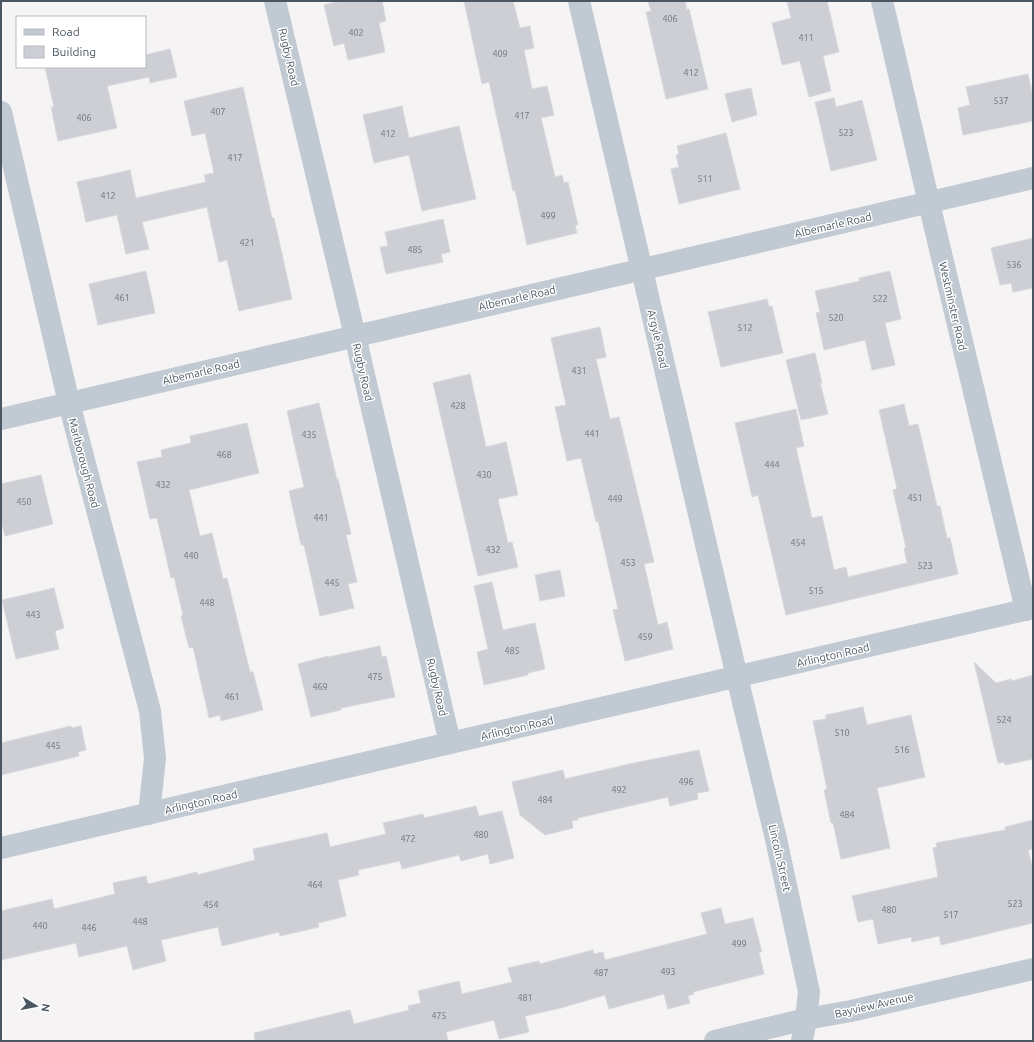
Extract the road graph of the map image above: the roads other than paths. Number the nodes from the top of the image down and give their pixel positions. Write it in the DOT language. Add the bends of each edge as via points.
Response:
graph roads {
  1 [pos="275,1"];
  2 [pos="579,1"];
  3 [pos="882,1"];
  4 [pos="1,112"];
  5 [pos="1033,178"];
  6 [pos="929,203"];
  7 [pos="642,269"];
  8 [pos="355,336"];
  9 [pos="69,403"];
  10 [pos="1,419"];
  11 [pos="1030,609"];
  12 [pos="737,677"];
  13 [pos="450,743"];
  14 [pos="149,814"];
  15 [pos="1,848"];
  16 [pos="1033,968"];
  17 [pos="806,1019"];
  18 [pos="715,1041"];
  19 [pos="802,1041"];
  1 -- 8 [label="street, Rugby Road"];
  2 -- 7 [label="street, Argyle Road"];
  3 -- 6 [label="street, Westminster Road"];
  4 -- 9 [label="street, Marlborough Road"];
  5 -- 6 [label="street, Albemarle Road"];
  6 -- 7 [label="street, Albemarle Road"];
  6 -- 11 [label="street, Westminster Road"];
  7 -- 8 [label="street, Albemarle Road"];
  7 -- 12 [label="street, Argyle Road"];
  8 -- 9 [label="street, Albemarle Road"];
  8 -- 13 [label="street, Rugby Road"];
  9 -- 10 [label="street, Albemarle Road"];
  9 -- 14 [label="street, Marlborough Road" via="150,711 155,758"];
  11 -- 12 [label="street, Arlington Road"];
  12 -- 13 [label="street, Arlington Road"];
  12 -- 17 [label="street, Lincoln Street" via="776,838 809,992"];
  13 -- 14 [label="street, Arlington Road"];
  14 -- 15 [label="street, Arlington Road"];
  16 -- 17 [label="street, Bayview Avenue" via="851,1011"];
  17 -- 18 [label="street, Bayview Avenue"];
  17 -- 19 [label="street, Lincoln Street"];
}
